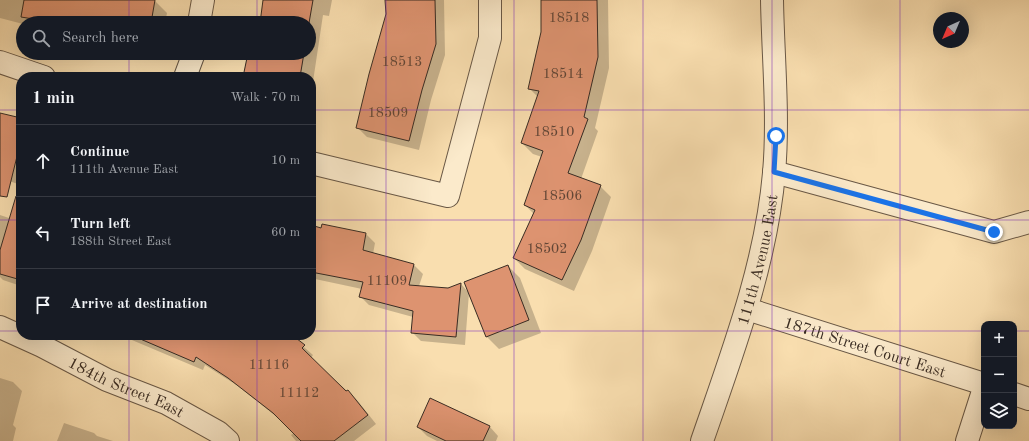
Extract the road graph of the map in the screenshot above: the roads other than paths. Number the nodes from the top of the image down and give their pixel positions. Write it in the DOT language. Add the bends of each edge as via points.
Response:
graph roads {
  1 [pos="203,0"];
  2 [pos="490,0"];
  3 [pos="772,0"];
  4 [pos="200,16"];
  5 [pos="191,60"];
  6 [pos="0,62"];
  7 [pos="29,72"];
  8 [pos="187,72"];
  9 [pos="316,164"];
  10 [pos="774,172"];
  11 [pos="1029,222"];
  12 [pos="746,309"];
  13 [pos="0,327"];
  14 [pos="16,334"];
  15 [pos="29,340"];
  16 [pos="981,383"];
  17 [pos="982,393"];
  18 [pos="1017,395"];
  19 [pos="1029,399"];
  20 [pos="228,441"];
  21 [pos="702,441"];
  22 [pos="967,441"];
  1 -- 4 [label="street"];
  2 -- 9 [label="street" via="490,38 448,196"];
  3 -- 10 [label="street, 111th Avenue East" via="776,136"];
  5 -- 8 [label="street"];
  6 -- 7 [label="street"];
  10 -- 11 [label="street" via="994,232"];
  10 -- 12 [label="street, 111th Avenue East" via="769,214"];
  12 -- 16 [label="street, 187th Street Court East"];
  12 -- 21 [label="street, 111th Avenue East"];
  13 -- 14 [label="street, 184th Street East"];
  15 -- 20 [label="street, 184th Street East" via="107,380 166,403 218,432"];
  17 -- 22 [label="street"];
  18 -- 19 [label="street"];
}
